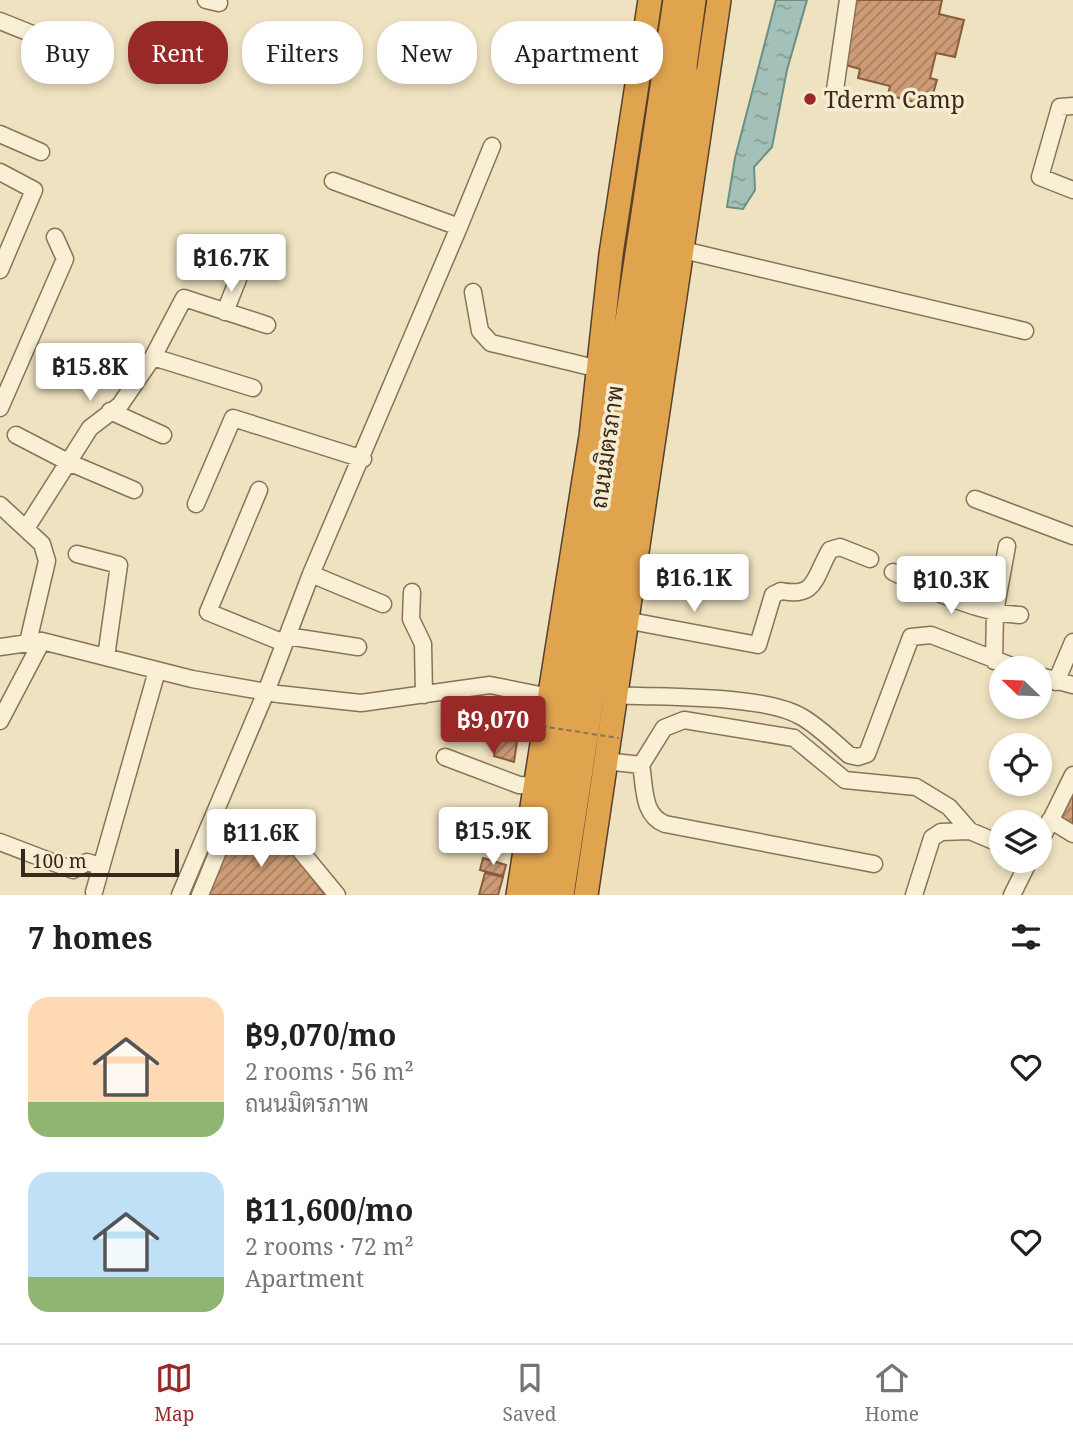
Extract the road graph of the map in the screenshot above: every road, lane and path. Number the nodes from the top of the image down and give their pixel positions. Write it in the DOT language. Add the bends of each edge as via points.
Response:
graph roads {
  1 [pos="650,0"];
  2 [pos="661,0"];
  3 [pos="675,0"];
  4 [pos="694,0"];
  5 [pos="710,0"];
  6 [pos="719,0"];
  7 [pos="848,0"];
  8 [pos="0,21"];
  9 [pos="21,29"];
  10 [pos="686,80"];
  11 [pos="835,90"];
  12 [pos="1073,106"];
  13 [pos="653,131"];
  14 [pos="0,134"];
  15 [pos="492,146"];
  16 [pos="41,152"];
  17 [pos="0,172"];
  18 [pos="333,181"];
  19 [pos="1073,190"];
  20 [pos="459,227"];
  21 [pos="55,237"];
  22 [pos="251,246"];
  23 [pos="683,250"];
  24 [pos="0,270"];
  25 [pos="473,292"];
  26 [pos="225,312"];
  27 [pos="267,325"];
  28 [pos="1024,331"];
  29 [pos="153,357"];
  30 [pos="599,369"];
  31 [pos="253,388"];
  32 [pos="0,408"];
  33 [pos="110,411"];
  34 [pos="16,435"];
  35 [pos="163,435"];
  36 [pos="363,459"];
  37 [pos="68,462"];
  38 [pos="134,490"];
  39 [pos="259,490"];
  40 [pos="600,492"];
  41 [pos="623,496"];
  42 [pos="975,499"];
  43 [pos="196,504"];
  44 [pos="0,505"];
  45 [pos="27,527"];
  46 [pos="1073,536"];
  47 [pos="1007,546"];
  48 [pos="77,554"];
  49 [pos="870,559"];
  50 [pos="892,572"];
  51 [pos="311,574"];
  52 [pos="567,582"];
  53 [pos="630,586"];
  54 [pos="412,592"];
  55 [pos="383,604"];
  56 [pos="995,612"];
  57 [pos="1020,615"];
  58 [pos="625,620"];
  59 [pos="286,639"];
  60 [pos="35,641"];
  61 [pos="1073,642"];
  62 [pos="0,647"];
  63 [pos="358,647"];
  64 [pos="994,656"];
  65 [pos="106,657"];
  66 [pos="989,659"];
  67 [pos="157,671"];
  68 [pos="1052,680"];
  69 [pos="1056,682"];
  70 [pos="1073,685"];
  71 [pos="266,692"];
  72 [pos="424,695"];
  73 [pos="540,695"];
  74 [pos="614,695"];
  75 [pos="0,721"];
  76 [pos="533,725"];
  77 [pos="619,738"];
  78 [pos="445,757"];
  79 [pos="605,761"];
  80 [pos="641,765"];
  81 [pos="1073,775"];
  82 [pos="534,786"];
  83 [pos="1052,816"];
  84 [pos="1052,821"];
  85 [pos="970,831"];
  86 [pos="1073,834"];
  87 [pos="989,839"];
  88 [pos="0,842"];
  89 [pos="874,864"];
  90 [pos="100,866"];
  91 [pos="1023,873"];
  92 [pos="94,891"];
  93 [pos="180,895"];
  94 [pos="200,895"];
  95 [pos="337,895"];
  96 [pos="518,895"];
  97 [pos="541,895"];
  98 [pos="562,895"];
  99 [pos="586,895"];
  100 [pos="914,895"];
  101 [pos="1012,895"];
  1 -- 30 [label="highway, ถนนมิตรภาพ"];
  2 -- 13 [label="highway" via="649,120"];
  3 -- 13 [label="highway, ถนนมิตรภาพ"];
  4 -- 10 [label="highway, ถนนมิตรภาพ"];
  5 -- 10 [label="highway" via="694,67"];
  6 -- 23 [label="highway, ถนนมิตรภาพ"];
  7 -- 11 [label="street"];
  8 -- 9 [label="street"];
  10 -- 41 [label="highway, ถนนมิตรภาพ"];
  12 -- 19 [label="street" via="1060,107 1040,177"];
  13 -- 40 [label="highway, ถนนมิตรภาพ"];
  14 -- 16 [label="street"];
  15 -- 20 [label="street"];
  17 -- 24 [label="street" via="34,190"];
  18 -- 20 [label="street"];
  20 -- 36 [label="street"];
  21 -- 32 [label="street" via="65,259"];
  22 -- 26 [label="street"];
  23 -- 28 [label="street"];
  23 -- 53 [label="highway, ถนนมิตรภาพ"];
  25 -- 30 [label="street" via="480,331 491,343"];
  26 -- 27 [label="street"];
  26 -- 29 [label="street" via="184,298"];
  29 -- 31 [label="street"];
  29 -- 33 [label="street" via="120,405"];
  30 -- 52 [label="highway, ถนนมิตรภาพ"];
  33 -- 35 [label="street"];
  33 -- 37 [label="street" via="90,428"];
  34 -- 37 [label="street"];
  36 -- 43 [label="street" via="233,418"];
  36 -- 51 [label="street"];
  37 -- 38 [label="street"];
  37 -- 45 [label="street"];
  39 -- 59 [label="street" via="208,612"];
  40 -- 52 [label="highway"];
  40 -- 97 [label="highway, ถนนมิตรภาพ"];
  41 -- 53 [label="highway"];
  41 -- 98 [label="highway, ถนนมิตรภาพ"];
  42 -- 46 [label="street"];
  44 -- 45 [label="street"];
  45 -- 60 [label="street" via="42,544 47,561"];
  47 -- 56 [label="street"];
  48 -- 65 [label="street" via="119,565"];
  49 -- 58 [label="street" via="840,547 830,550 810,590 773,595 758,645"];
  50 -- 56 [label="street"];
  51 -- 55 [label="street"];
  51 -- 59 [label="street"];
  52 -- 82 [label="highway, ถนนมิตรภาพ"];
  53 -- 58 [label="highway, ถนนมิตรภาพ"];
  54 -- 72 [label="street" via="411,619 423,644"];
  56 -- 57 [label="street"];
  56 -- 64 [label="street"];
  58 -- 74 [label="highway, ถนนมิตรภาพ"];
  59 -- 63 [label="street"];
  59 -- 71 [label="street"];
  60 -- 62 [label="street"];
  60 -- 65 [label="street"];
  60 -- 75 [label="street"];
  61 -- 69 [label="street"];
  65 -- 67 [label="street"];
  66 -- 74 [label="street" via="932,635 911,637 867,754 858,757 849,755 802,717 782,709"];
  67 -- 71 [label="street"];
  67 -- 90 [label="street"];
  68 -- 69 [label="street"];
  69 -- 70 [label="street"];
  71 -- 72 [label="street" via="361,702"];
  71 -- 93 [label="street"];
  72 -- 73 [label="street" via="490,685"];
  74 -- 79 [label="highway, ถนนมิตรภาพ"];
  76 -- 77 [label="path, bridge"];
  78 -- 82 [label="street" via="519,785"];
  79 -- 80 [label="street"];
  79 -- 99 [label="highway, ถนนมิตรภาพ"];
  80 -- 85 [label="street" via="664,728 684,720 794,738 845,780 916,787 949,807"];
  80 -- 89 [label="street" via="646,804 654,820"];
  81 -- 83 [label="street"];
  82 -- 96 [label="highway, ถนนมิตรภาพ"];
  84 -- 86 [label="street"];
  85 -- 87 [label="street"];
  85 -- 100 [label="street" via="941,832 932,838"];
  88 -- 90 [label="street" via="73,870 87,862"];
  90 -- 92 [label="street"];
  91 -- 101 [label="street"];
  94 -- 95 [label="street" via="228,827 245,819 299,849"];
}
